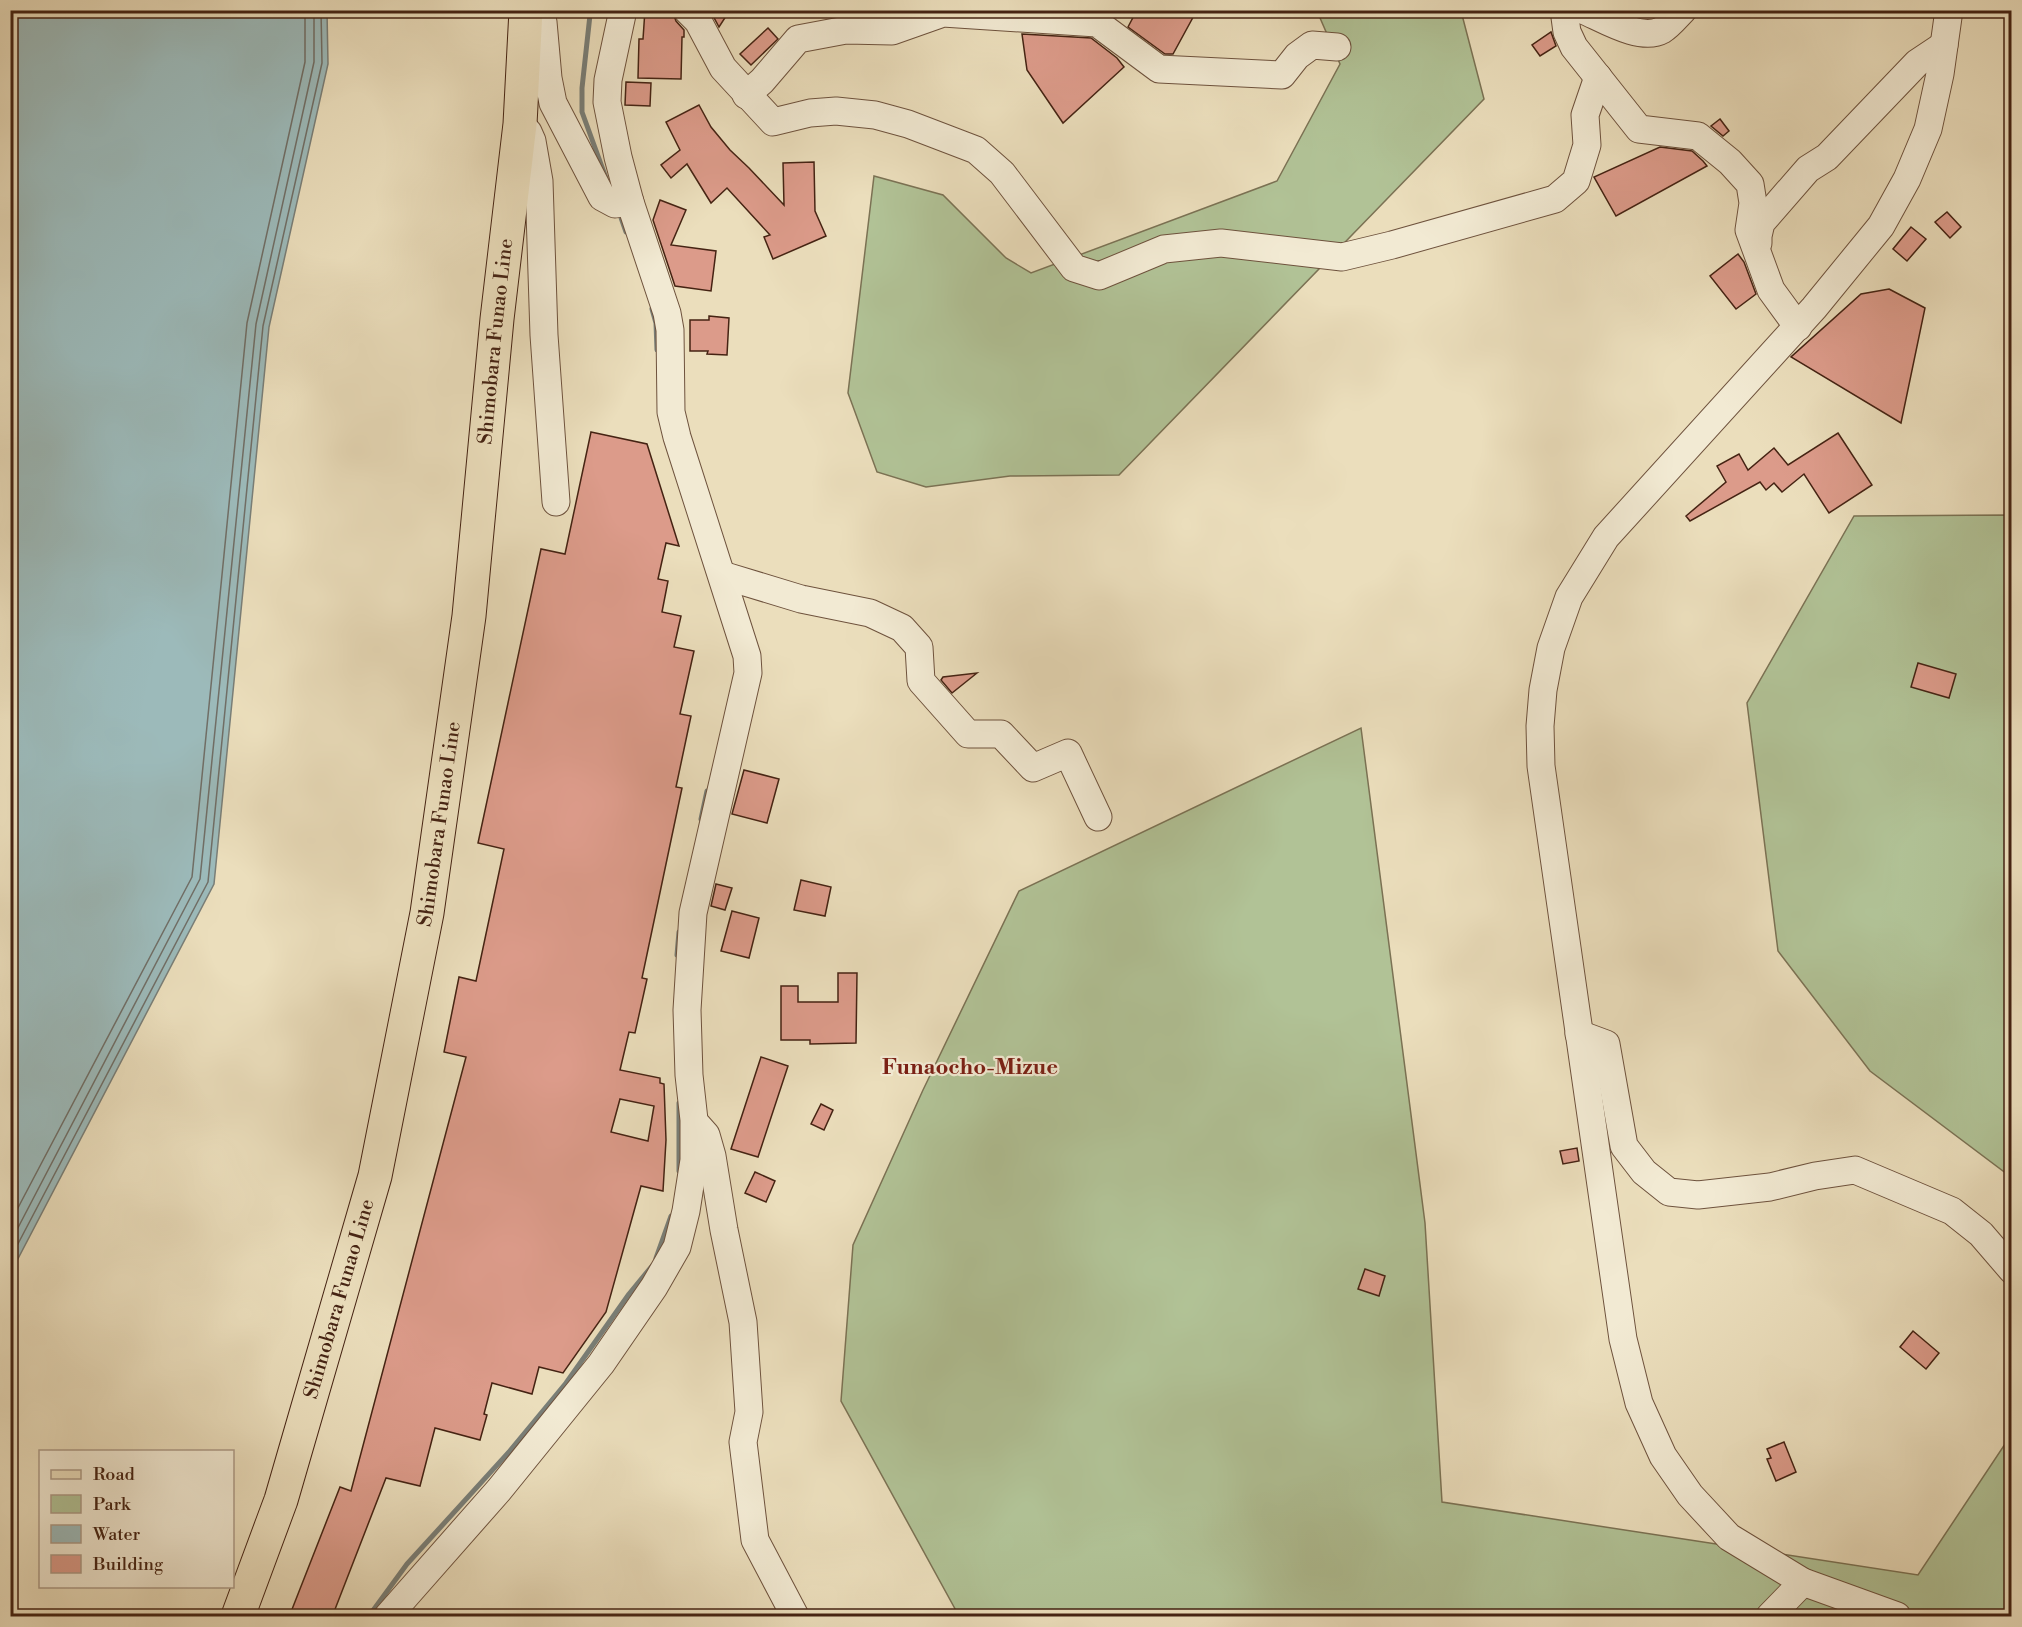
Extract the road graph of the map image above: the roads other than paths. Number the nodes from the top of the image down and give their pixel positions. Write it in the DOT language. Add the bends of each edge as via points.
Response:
graph roads {
  1 [pos="526,10"];
  2 [pos="623,10"];
  3 [pos="687,10"];
  4 [pos="1564,10"];
  5 [pos="1583,10"];
  6 [pos="1683,10"];
  7 [pos="1949,10"];
  8 [pos="1944,45"];
  9 [pos="1337,46"];
  10 [pos="1598,77"];
  11 [pos="746,95"];
  12 [pos="520,124"];
  13 [pos="623,203"];
  14 [pos="1760,256"];
  15 [pos="1798,327"];
  16 [pos="556,502"];
  17 [pos="722,575"];
  18 [pos="1098,818"];
  19 [pos="1579,1034"];
  20 [pos="694,1120"];
  21 [pos="2012,1270"];
  22 [pos="1803,1582"];
  23 [pos="238,1617"];
  24 [pos="388,1617"];
  25 [pos="795,1617"];
  26 [pos="1770,1617"];
  27 [pos="1897,1617"];
  1 -- 12 [label="main road, Shimobara Funao Line"];
  1 -- 13 [label="street" via="540,16 543,22 553,103 602,197"];
  2 -- 13 [label="street" via="607,102"];
  3 -- 11 [label="street" via="698,21 723,68"];
  4 -- 10 [label="street" via="1574,47"];
  5 -- 6 [label="street" via="1646,34 1663,30"];
  7 -- 8 [label="street"];
  8 -- 14 [label="street" via="1917,63 1827,157 1808,169 1761,223"];
  8 -- 15 [label="street" via="1928,129 1907,179 1881,226"];
  9 -- 11 [label="street" via="1312,45 1282,75 1159,69 1096,23 943,13 892,31 846,30 798,39"];
  10 -- 11 [label="street" via="1586,115 1587,146 1576,181 1555,199 1342,257 1221,243 1164,249 1099,276 1074,268 1002,173 976,150 875,115 836,111 773,122"];
  10 -- 14 [label="street" via="1639,129 1698,136 1750,184 1754,203 1749,230"];
  12 -- 16 [label="street" via="532,141 539,181 544,335"];
  12 -- 23 [label="main road, Shimobara Funao Line" via="469,616 427,913 375,1176 281,1500"];
  13 -- 17 [label="street" via="667,313 671,412"];
  14 -- 15 [label="street" via="1771,290"];
  15 -- 19 [label="street" via="1606,537 1569,597 1551,648 1542,699 1541,766"];
  17 -- 18 [label="street" via="801,599 870,613 902,628 918,647 921,681 968,734 1000,734 1033,768 1068,753"];
  17 -- 20 [label="street" via="747,656 748,673 693,913 687,1010"];
  19 -- 21 [label="street" via="1606,1044 1624,1146 1644,1172 1669,1192 1698,1195 1760,1188 1856,1170 1952,1211 1981,1234"];
  19 -- 22 [label="street" via="1623,1339 1639,1403 1663,1456 1690,1495 1729,1537"];
  20 -- 24 [label="street" via="686,1211 677,1247 654,1287 602,1364"];
  20 -- 25 [label="street" via="706,1135 712,1156 743,1322 749,1412 743,1442 755,1540"];
  22 -- 26 [label="street"];
  22 -- 27 [label="street"];
}
